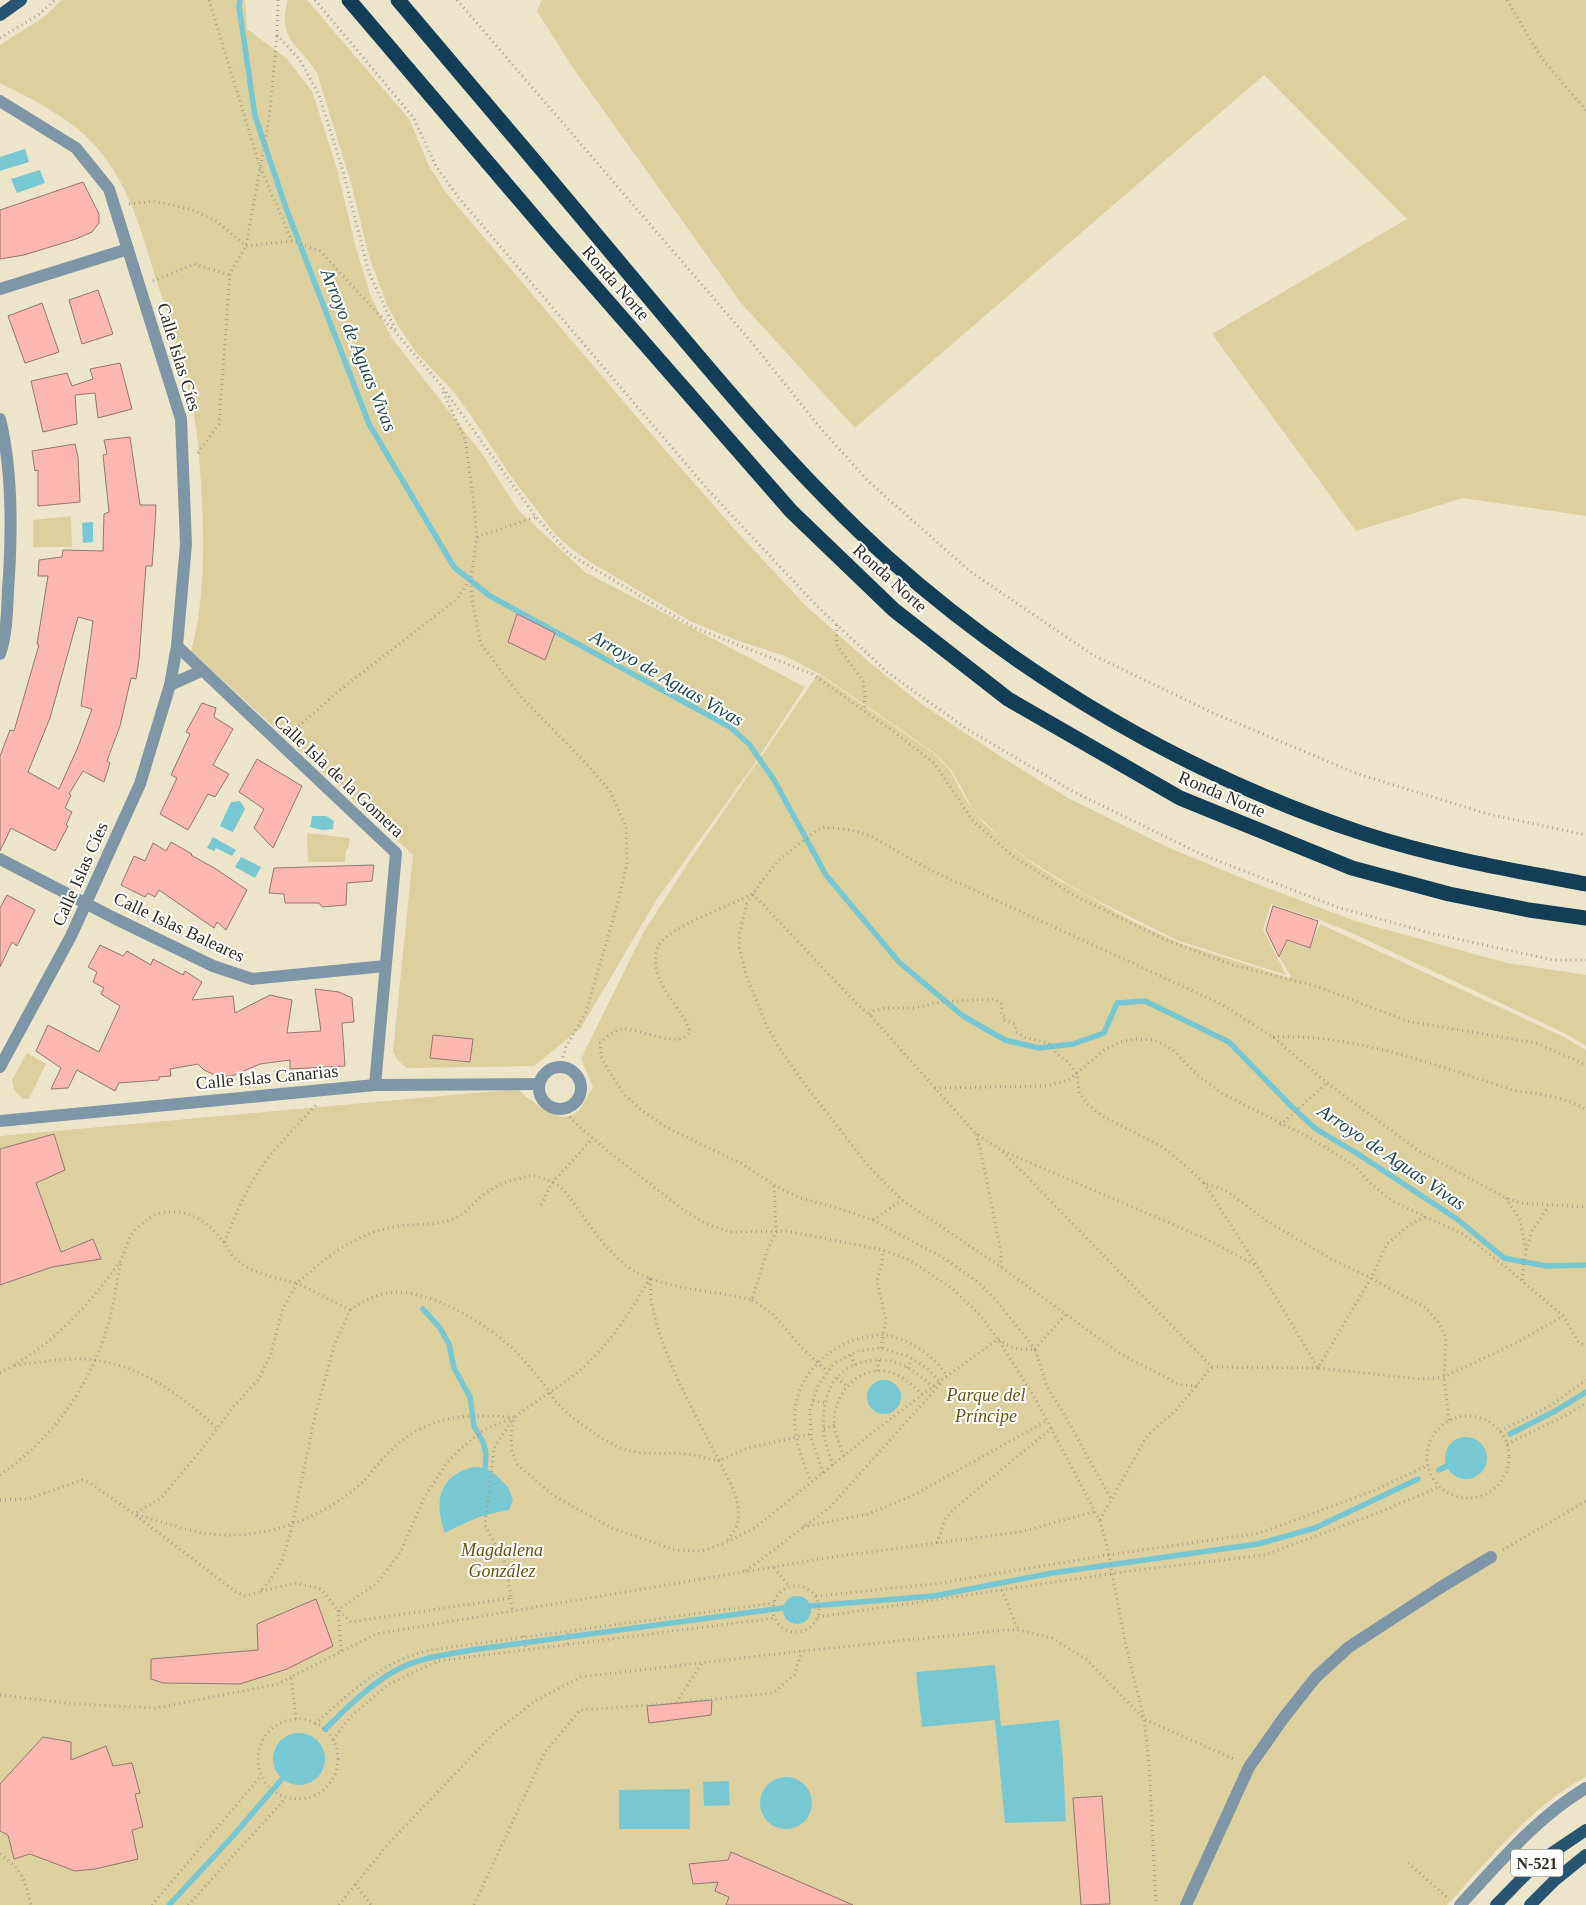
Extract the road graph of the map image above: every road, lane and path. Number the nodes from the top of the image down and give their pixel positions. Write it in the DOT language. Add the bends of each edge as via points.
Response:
graph roads {
  1 [pos="21,0"];
  2 [pos="55,0"];
  3 [pos="209,0"];
  4 [pos="278,0"];
  5 [pos="349,0"];
  6 [pos="398,0"];
  7 [pos="457,0"];
  8 [pos="1507,0"];
  9 [pos="0,15"];
  10 [pos="277,35"];
  11 [pos="0,38"];
  12 [pos="0,101"];
  13 [pos="0,110"];
  14 [pos="1586,110"];
  15 [pos="22,116"];
  16 [pos="260,167"];
  17 [pos="124,205"];
  18 [pos="292,241"];
  19 [pos="246,246"];
  20 [pos="128,249"];
  21 [pos="230,275"];
  22 [pos="150,282"];
  23 [pos="0,289"];
  24 [pos="397,334"];
  25 [pos="440,384"];
  26 [pos="0,419"];
  27 [pos="194,457"];
  28 [pos="536,517"];
  29 [pos="477,537"];
  30 [pos="471,578"];
  31 [pos="837,624"];
  32 [pos="177,646"];
  33 [pos="0,654"];
  34 [pos="202,671"];
  35 [pos="170,685"];
  36 [pos="864,711"];
  37 [pos="279,744"];
  38 [pos="1586,835"];
  39 [pos="0,859"];
  40 [pos="1586,884"];
  41 [pos="752,894"];
  42 [pos="85,902"];
  43 [pos="1586,918"];
  44 [pos="384,966"];
  45 [pos="870,1015"];
  46 [pos="1272,1037"];
  47 [pos="1586,1065"];
  48 [pos="560,1066"];
  49 [pos="0,1067"];
  50 [pos="1077,1074"];
  51 [pos="1327,1083"];
  52 [pos="539,1084"];
  53 [pos="375,1085"];
  54 [pos="935,1088"];
  55 [pos="332,1089"];
  56 [pos="565,1108"];
  57 [pos="1586,1108"];
  58 [pos="0,1121"];
  59 [pos="1282,1123"];
  60 [pos="975,1133"];
  61 [pos="593,1138"];
  62 [pos="1001,1150"];
  63 [pos="552,1183"];
  64 [pos="1204,1183"];
  65 [pos="774,1184"];
  66 [pos="1506,1198"];
  67 [pos="902,1200"];
  68 [pos="541,1206"];
  69 [pos="1548,1206"];
  70 [pos="1586,1207"];
  71 [pos="1425,1217"];
  72 [pos="873,1220"];
  73 [pos="776,1232"];
  74 [pos="224,1242"];
  75 [pos="883,1250"];
  76 [pos="1526,1251"];
  77 [pos="121,1261"];
  78 [pos="1257,1266"];
  79 [pos="1001,1267"];
  80 [pos="650,1278"];
  81 [pos="1371,1278"];
  82 [pos="1522,1280"];
  83 [pos="297,1283"];
  84 [pos="752,1300"];
  85 [pos="350,1310"];
  86 [pos="1065,1315"];
  87 [pos="1563,1316"];
  88 [pos="884,1334"];
  89 [pos="998,1339"];
  90 [pos="1586,1345"];
  91 [pos="881,1348"];
  92 [pos="1035,1350"];
  93 [pos="851,1355"];
  94 [pos="912,1359"];
  95 [pos="94,1360"];
  96 [pos="879,1360"];
  97 [pos="818,1363"];
  98 [pos="855,1365"];
  99 [pos="14,1366"];
  100 [pos="1212,1367"];
  101 [pos="907,1368"];
  102 [pos="1318,1368"];
  103 [pos="877,1371"];
  104 [pos="828,1372"];
  105 [pos="0,1373"];
  106 [pos="947,1376"];
  107 [pos="1444,1377"];
  108 [pos="837,1378"];
  109 [pos="1586,1380"];
  110 [pos="940,1382"];
  111 [pos="1196,1386"];
  112 [pos="848,1387"];
  113 [pos="934,1387"];
  114 [pos="551,1393"];
  115 [pos="923,1395"];
  116 [pos="813,1401"];
  117 [pos="825,1403"];
  118 [pos="1586,1403"];
  119 [pos="515,1417"];
  120 [pos="1048,1420"];
  121 [pos="1449,1420"];
  122 [pos="835,1425"];
  123 [pos="218,1428"];
  124 [pos="1052,1428"];
  125 [pos="824,1429"];
  126 [pos="1500,1431"];
  127 [pos="811,1434"];
  128 [pos="797,1438"];
  129 [pos="1507,1444"];
  130 [pos="844,1456"];
  131 [pos="719,1461"];
  132 [pos="833,1465"];
  133 [pos="1428,1465"];
  134 [pos="823,1472"];
  135 [pos="0,1475"];
  136 [pos="811,1482"];
  137 [pos="1438,1487"];
  138 [pos="0,1500"];
  139 [pos="1112,1500"];
  140 [pos="1586,1501"];
  141 [pos="1096,1511"];
  142 [pos="134,1514"];
  143 [pos="1100,1521"];
  144 [pos="292,1524"];
  145 [pos="803,1528"];
  146 [pos="725,1543"];
  147 [pos="937,1543"];
  148 [pos="1108,1557"];
  149 [pos="1492,1557"];
  150 [pos="774,1567"];
  151 [pos="744,1572"];
  152 [pos="1111,1572"];
  153 [pos="790,1587"];
  154 [pos="1002,1590"];
  155 [pos="260,1592"];
  156 [pos="816,1596"];
  157 [pos="511,1598"];
  158 [pos="774,1603"];
  159 [pos="338,1610"];
  160 [pos="512,1611"];
  161 [pos="818,1617"];
  162 [pos="775,1618"];
  163 [pos="568,1630"];
  164 [pos="1018,1630"];
  165 [pos="523,1636"];
  166 [pos="568,1644"];
  167 [pos="526,1649"];
  168 [pos="802,1651"];
  169 [pos="341,1652"];
  170 [pos="702,1662"];
  171 [pos="291,1677"];
  172 [pos="0,1695"];
  173 [pos="676,1703"];
  174 [pos="296,1719"];
  175 [pos="1144,1719"];
  176 [pos="315,1724"];
  177 [pos="333,1740"];
  178 [pos="1228,1755"];
  179 [pos="261,1776"];
  180 [pos="1586,1788"];
  181 [pos="286,1798"];
  182 [pos="1586,1830"];
  183 [pos="0,1854"];
  184 [pos="1586,1855"];
  185 [pos="1408,1863"];
  186 [pos="355,1884"];
  187 [pos="1455,1903"];
  188 [pos="31,1905"];
  189 [pos="152,1905"];
  190 [pos="188,1905"];
  191 [pos="339,1905"];
  192 [pos="371,1905"];
  193 [pos="474,1905"];
  194 [pos="1156,1905"];
  195 [pos="1186,1905"];
  196 [pos="1496,1905"];
  197 [pos="1530,1905"];
  1 -- 9 [label="main road"];
  2 -- 11 [label="path" via="38,15"];
  3 -- 16 [label="path"];
  4 -- 10 [label="path"];
  5 -- 43 [label="highway, Ronda Norte" via="791,511 894,610 1008,699 1180,798 1352,868 1449,894"];
  6 -- 40 [label="highway, Ronda Norte" via="690,347 819,492 889,559 958,615 1036,672 1111,720 1190,762 1278,802 1362,833 1441,855"];
  7 -- 38 [label="path" via="868,481 971,572 1093,655 1222,716 1358,774 1488,814"];
  8 -- 14 [label="path" via="1542,59"];
  10 -- 16 [label="path" via="270,118"];
  10 -- 24 [label="path" via="300,60 319,95 343,171 369,273"];
  12 -- 15 [label="street, Calle Islas Cíes"];
  13 -- 15 [label="street, Calle Islas Cíes"];
  15 -- 20 [label="street, Calle Islas Cíes" via="76,148 110,188"];
  16 -- 18 [label="path"];
  16 -- 19 [label="path"];
  17 -- 19 [label="path" via="153,201 190,209 216,221"];
  18 -- 19 [label="path"];
  18 -- 24 [label="path" via="320,251"];
  19 -- 21 [label="path"];
  20 -- 23 [label="street"];
  20 -- 32 [label="street, Calle Islas Cíes" via="181,419 186,544"];
  21 -- 22 [label="path" via="194,264"];
  21 -- 27 [label="path" via="219,424"];
  24 -- 25 [label="path"];
  25 -- 28 [label="path"];
  25 -- 29 [label="path" via="464,439"];
  26 -- 33 [label="street" via="6,445 11,549 5,639"];
  28 -- 29 [label="path"];
  28 -- 36 [label="path" via="577,559 693,627 812,674"];
  29 -- 30 [label="path"];
  30 -- 37 [label="path" via="456,599 340,690"];
  30 -- 48 [label="path" via="481,644 522,698 610,791 626,826 628,864 615,913 586,1012 566,1047"];
  31 -- 36 [label="path" via="836,644 863,681"];
  32 -- 34 [label="street, Calle Isla de la Gomera"];
  32 -- 35 [label="street, Calle Islas Cíes"];
  34 -- 35 [label="street"];
  34 -- 37 [label="street, Calle Isla de la Gomera"];
  35 -- 42 [label="street, Calle Islas Cíes" via="140,784"];
  36 -- 47 [label="path" via="934,763 973,821 1014,857 1075,896 1158,936 1233,965 1316,986 1407,1021 1536,1043"];
  37 -- 44 [label="street, Calle Isla de la Gomera" via="396,853"];
  39 -- 42 [label="street, Calle Islas Baleares"];
  41 -- 45 [label="path"];
  41 -- 46 [label="path" via="780,859 807,837 825,827 850,830 871,836 926,868 1219,1003"];
  41 -- 65 [label="path" via="672,933 656,951 658,976 687,1022 690,1032 687,1037 669,1039 623,1029 606,1036 600,1043 601,1057 624,1094 644,1112"];
  41 -- 67 [label="path" via="742,919 739,946 746,975 766,1024 802,1082 869,1167"];
  42 -- 44 [label="street, Calle Islas Baleares" via="214,966 252,979"];
  42 -- 49 [label="street, Calle Islas Cíes" via="71,936"];
  44 -- 53 [label="street, Calle Isla de la Gomera"];
  45 -- 50 [label="path" via="885,1008 994,999 1002,1004 1004,1020 1016,1024 1016,1032 1049,1043"];
  45 -- 54 [label="path"];
  46 -- 51 [label="path"];
  46 -- 57 [label="path" via="1355,1042 1435,1063 1516,1091 1539,1094"];
  48 -- 52 [label="street" via="547,1070"];
  48 -- 56 [label="street" via="573,1071 580,1083 579,1097"];
  50 -- 54 [label="path" via="1069,1080 1046,1086"];
  50 -- 59 [label="path" via="1104,1050 1120,1042 1134,1038 1155,1040 1173,1050 1196,1074 1223,1094"];
  50 -- 64 [label="path" via="1078,1092 1087,1104 1117,1125 1161,1146"];
  51 -- 59 [label="path"];
  51 -- 66 [label="path" via="1419,1151"];
  52 -- 53 [label="street, Calle Islas Canarias"];
  52 -- 56 [label="street" via="543,1101 555,1108"];
  53 -- 55 [label="street, Calle Islas Canarias"];
  54 -- 60 [label="path"];
  55 -- 58 [label="street, Calle Islas Canarias"];
  55 -- 74 [label="path" via="259,1171"];
  56 -- 61 [label="path" via="571,1119"];
  59 -- 71 [label="path" via="1355,1166 1392,1201"];
  60 -- 62 [label="path"];
  60 -- 79 [label="path" via="982,1152"];
  61 -- 63 [label="path"];
  61 -- 73 [label="path" via="706,1224 730,1232"];
  62 -- 78 [label="path" via="1202,1237"];
  62 -- 100 [label="path"];
  63 -- 68 [label="path"];
  63 -- 80 [label="path" via="562,1188 609,1249 628,1267"];
  63 -- 83 [label="path" via="531,1175 503,1183 456,1218 385,1228 361,1237 322,1261"];
  64 -- 78 [label="path"];
  64 -- 81 [label="path" via="1225,1190 1267,1221 1323,1255"];
  65 -- 72 [label="path" via="800,1198"];
  65 -- 73 [label="path"];
  66 -- 69 [label="path"];
  66 -- 76 [label="path" via="1520,1220"];
  67 -- 72 [label="path"];
  67 -- 79 [label="path"];
  69 -- 70 [label="path"];
  69 -- 76 [label="path" via="1532,1231"];
  71 -- 81 [label="path" via="1409,1225 1387,1244"];
  71 -- 82 [label="path" via="1463,1234"];
  72 -- 92 [label="path" via="947,1260 979,1283"];
  73 -- 75 [label="path"];
  73 -- 84 [label="path"];
  74 -- 77 [label="path" via="199,1219 183,1212 162,1213 150,1218 132,1234"];
  74 -- 83 [label="path" via="232,1256 250,1268"];
  75 -- 88 [label="path" via="877,1281 886,1320"];
  75 -- 89 [label="path" via="908,1260 953,1289 980,1315"];
  76 -- 82 [label="path"];
  77 -- 95 [label="path" via="111,1314"];
  77 -- 99 [label="path" via="64,1329"];
  78 -- 102 [label="path"];
  79 -- 86 [label="path"];
  80 -- 84 [label="path"];
  80 -- 114 [label="path" via="612,1337 591,1360"];
  80 -- 131 [label="path" via="652,1308 664,1344"];
  81 -- 102 [label="path"];
  81 -- 107 [label="path" via="1426,1308 1438,1322 1446,1337"];
  82 -- 87 [label="path"];
  83 -- 85 [label="path"];
  83 -- 123 [label="path" via="282,1311 271,1354 258,1380"];
  84 -- 97 [label="path" via="772,1313"];
  85 -- 114 [label="path" via="366,1299 389,1293 409,1293 438,1302 470,1316 496,1333 518,1353"];
  85 -- 144 [label="path" via="334,1346 315,1416"];
  86 -- 92 [label="path"];
  86 -- 111 [label="path" via="1119,1353 1180,1385"];
  87 -- 90 [label="path" via="1579,1343"];
  87 -- 107 [label="path" via="1516,1343"];
  88 -- 91 [label="path"];
  88 -- 97 [label="path" via="836,1347"];
  88 -- 106 [label="path" via="927,1353"];
  89 -- 92 [label="path" via="1013,1349"];
  89 -- 106 [label="path"];
  89 -- 120 [label="path"];
  91 -- 93 [label="path" via="857,1351"];
  91 -- 94 [label="path"];
  92 -- 139 [label="path" via="1047,1387"];
  93 -- 98 [label="path"];
  93 -- 104 [label="path" via="833,1364"];
  94 -- 101 [label="path"];
  94 -- 110 [label="path" via="927,1368"];
  95 -- 99 [label="path"];
  95 -- 123 [label="path" via="122,1365 152,1378 178,1394"];
  95 -- 135 [label="path" via="75,1400 54,1428"];
  96 -- 98 [label="path"];
  96 -- 101 [label="path"];
  96 -- 103 [label="path"];
  97 -- 104 [label="path"];
  97 -- 128 [label="path" via="803,1383 796,1405"];
  98 -- 108 [label="path"];
  99 -- 105 [label="path"];
  100 -- 102 [label="path"];
  100 -- 111 [label="path"];
  101 -- 113 [label="path"];
  102 -- 107 [label="path" via="1420,1379"];
  103 -- 112 [label="path" via="868,1371"];
  103 -- 115 [label="path" via="905,1378"];
  104 -- 116 [label="path"];
  106 -- 110 [label="path"];
  106 -- 145 [label="path" via="830,1507"];
  107 -- 121 [label="path"];
  108 -- 112 [label="path"];
  108 -- 117 [label="path"];
  109 -- 126 [label="path" via="1550,1406"];
  110 -- 113 [label="path"];
  111 -- 139 [label="path" via="1176,1410 1147,1436"];
  112 -- 122 [label="path" via="841,1396"];
  113 -- 115 [label="path"];
  114 -- 119 [label="path"];
  114 -- 131 [label="path" via="556,1403 614,1445 657,1455 686,1454"];
  115 -- 130 [label="path"];
  116 -- 117 [label="path"];
  116 -- 127 [label="path" via="810,1409"];
  117 -- 125 [label="path"];
  118 -- 129 [label="path"];
  119 -- 144 [label="path" via="474,1416 430,1424 394,1446 350,1493"];
  119 -- 146 [label="path" via="511,1432 517,1464 554,1496 612,1528 675,1550 702,1551"];
  119 -- 157 [label="path" via="494,1448 485,1525 506,1564"];
  119 -- 159 [label="path" via="484,1430 446,1464 424,1498 400,1553 377,1583"];
  120 -- 124 [label="path"];
  120 -- 145 [label="path" via="912,1496 868,1514"];
  121 -- 126 [label="path" via="1474,1416 1488,1421"];
  121 -- 133 [label="path" via="1437,1428 1429,1442"];
  122 -- 125 [label="path"];
  122 -- 130 [label="path"];
  123 -- 142 [label="path" via="161,1498"];
  124 -- 141 [label="path"];
  124 -- 147 [label="path" via="955,1508 945,1519"];
  125 -- 132 [label="path"];
  126 -- 129 [label="path"];
  127 -- 128 [label="path"];
  127 -- 134 [label="path"];
  128 -- 131 [label="path" via="747,1448"];
  128 -- 136 [label="path"];
  129 -- 137 [label="path" via="1510,1455 1508,1470 1495,1489 1466,1499"];
  130 -- 132 [label="path"];
  131 -- 146 [label="path" via="739,1510 736,1527"];
  132 -- 134 [label="path"];
  133 -- 137 [label="path"];
  133 -- 148 [label="path" via="1373,1491 1260,1533"];
  134 -- 136 [label="path"];
  136 -- 146 [label="path" via="756,1527"];
  137 -- 152 [label="path" via="1265,1555"];
  138 -- 142 [label="path" via="28,1499 82,1480"];
  139 -- 143 [label="path"];
  140 -- 149 [label="path"];
  141 -- 143 [label="path"];
  141 -- 147 [label="path" via="1020,1532"];
  142 -- 144 [label="path" via="221,1535 275,1530"];
  142 -- 155 [label="path" via="236,1592 246,1596"];
  143 -- 148 [label="path"];
  144 -- 155 [label="path" via="282,1561"];
  145 -- 151 [label="path"];
  147 -- 150 [label="path"];
  148 -- 152 [label="path"];
  148 -- 156 [label="path" via="934,1584"];
  149 -- 195 [label="street" via="1349,1647 1316,1676 1250,1767"];
  150 -- 151 [label="path"];
  150 -- 153 [label="path"];
  151 -- 160 [label="path"];
  152 -- 154 [label="path"];
  152 -- 175 [label="path"];
  153 -- 156 [label="path" via="803,1587"];
  153 -- 158 [label="path" via="783,1590"];
  154 -- 161 [label="path"];
  154 -- 164 [label="path"];
  155 -- 159 [label="path" via="296,1583 321,1589"];
  156 -- 161 [label="path" via="820,1609"];
  157 -- 159 [label="path" via="351,1622"];
  157 -- 160 [label="path"];
  158 -- 162 [label="path"];
  158 -- 163 [label="path"];
  159 -- 169 [label="path"];
  160 -- 169 [label="path" via="376,1634"];
  161 -- 162 [label="path" via="812,1626 800,1632 786,1630"];
  162 -- 166 [label="path"];
  163 -- 165 [label="path"];
  163 -- 166 [label="path"];
  164 -- 168 [label="path"];
  164 -- 175 [label="path" via="1052,1638 1086,1659"];
  165 -- 167 [label="path"];
  165 -- 176 [label="path" via="430,1650 399,1661 348,1694"];
  166 -- 167 [label="path"];
  167 -- 177 [label="path" via="438,1661 389,1684 350,1717"];
  168 -- 170 [label="path"];
  168 -- 173 [label="path" via="794,1676 773,1693"];
  169 -- 171 [label="path"];
  170 -- 173 [label="path"];
  170 -- 186 [label="path" via="582,1677 535,1701 495,1732 388,1844"];
  171 -- 172 [label="path" via="278,1684 156,1708 74,1704"];
  171 -- 174 [label="path"];
  173 -- 193 [label="path" via="580,1710 545,1752"];
  174 -- 176 [label="path"];
  174 -- 179 [label="path" via="282,1722 270,1730 260,1748"];
  175 -- 178 [label="path"];
  175 -- 194 [label="path"];
  176 -- 177 [label="path"];
  177 -- 181 [label="path" via="338,1763 326,1788 315,1796 300,1800"];
  179 -- 181 [label="path" via="274,1792"];
  179 -- 189 [label="path"];
  180 -- 187 [label="street" via="1531,1829"];
  181 -- 190 [label="path"];
  182 -- 196 [label="main road, N-521" via="1537,1863"];
  183 -- 188 [label="path" via="17,1867"];
  184 -- 197 [label="main road, N-521"];
  185 -- 187 [label="path"];
  186 -- 191 [label="path"];
  186 -- 192 [label="path"];
}
